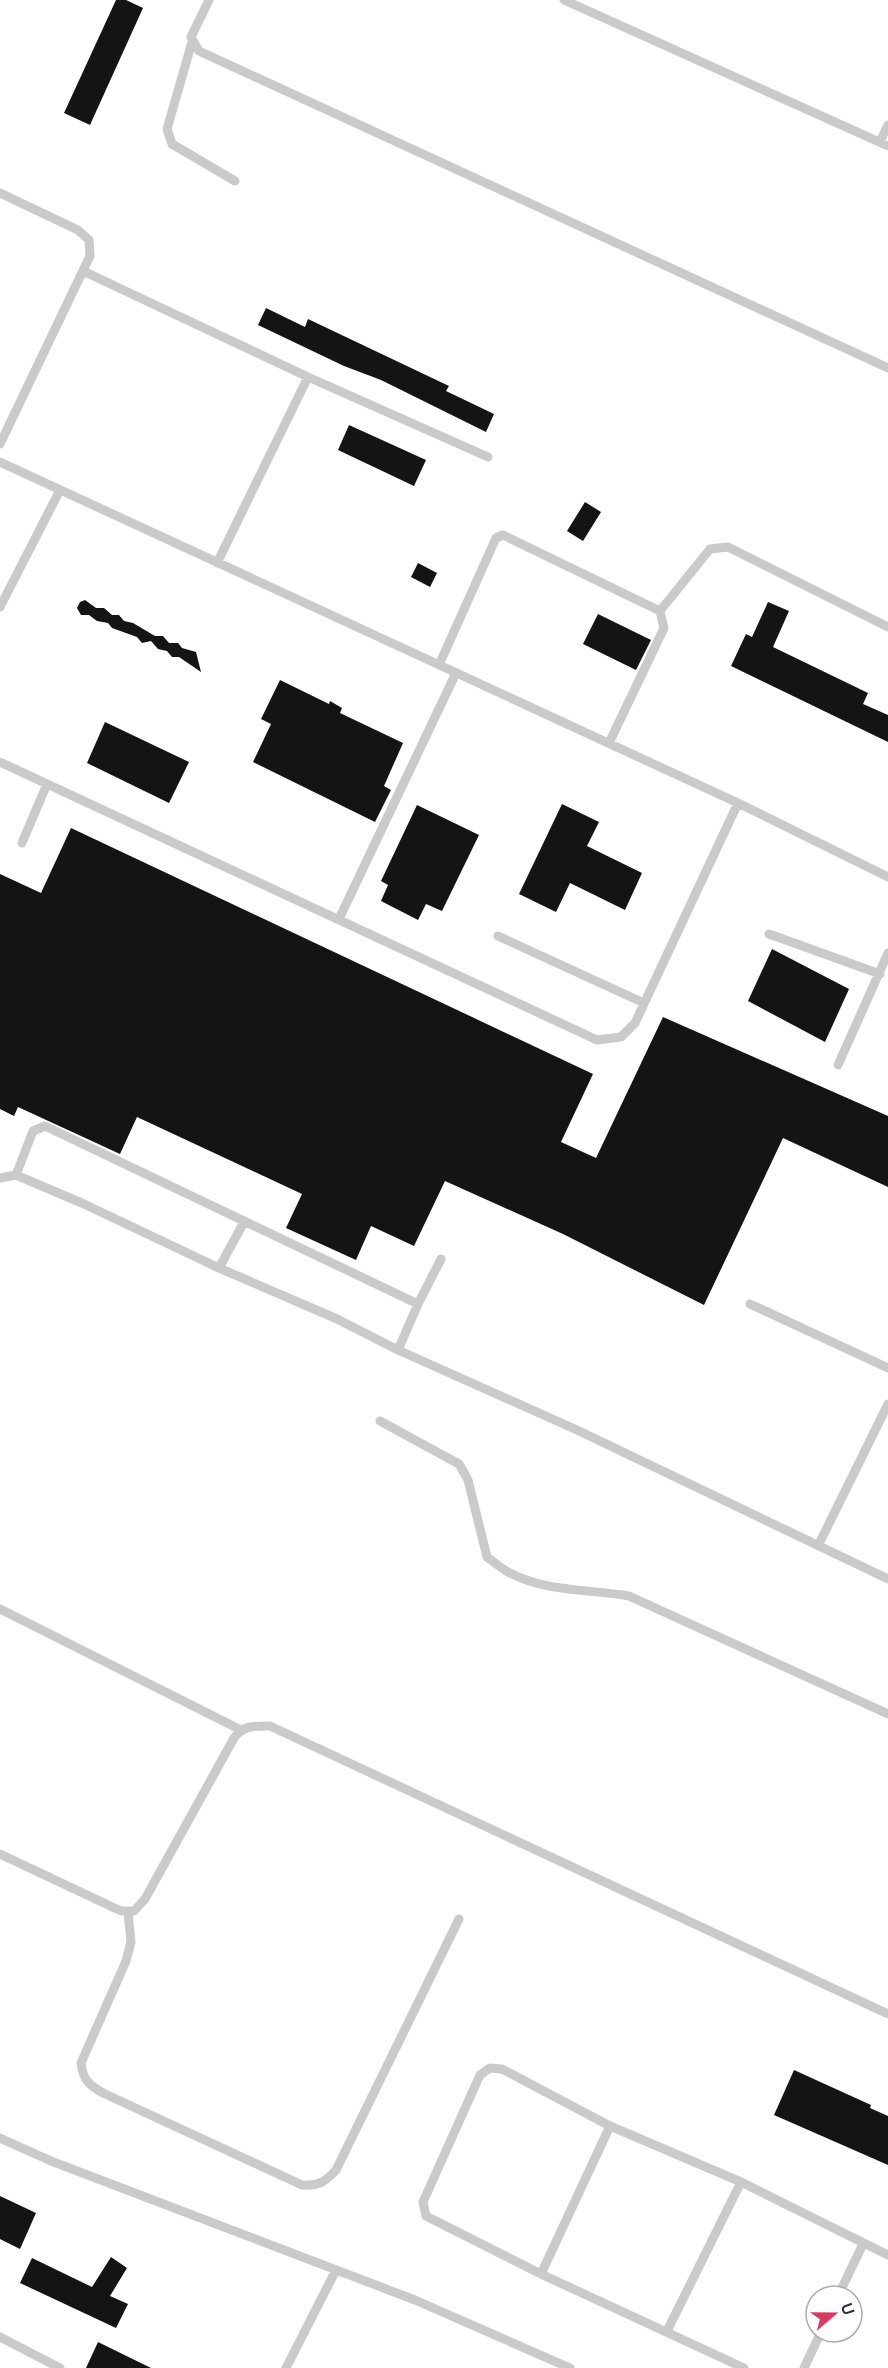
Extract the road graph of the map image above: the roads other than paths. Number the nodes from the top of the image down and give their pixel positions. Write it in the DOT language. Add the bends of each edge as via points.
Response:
graph roads {
  1 [pos="209,0"];
  2 [pos="564,0"];
  3 [pos="192,42"];
  4 [pos="888,125"];
  5 [pos="884,144"];
  6 [pos="235,182"];
  7 [pos="0,193"];
  8 [pos="83,271"];
  9 [pos="888,368"];
  10 [pos="308,377"];
  11 [pos="0,444"];
  12 [pos="488,457"];
  13 [pos="0,462"];
  14 [pos="60,490"];
  15 [pos="217,563"];
  16 [pos="0,607"];
  17 [pos="660,610"];
  18 [pos="888,627"];
  19 [pos="439,665"];
  20 [pos="456,673"];
  21 [pos="609,743"];
  22 [pos="0,762"];
  23 [pos="47,784"];
  24 [pos="738,803"];
  25 [pos="22,843"];
  26 [pos="888,877"];
  27 [pos="339,919"];
  28 [pos="769,934"];
  29 [pos="498,936"];
  30 [pos="888,953"];
  31 [pos="880,974"];
  32 [pos="644,1004"];
  33 [pos="838,1065"];
  34 [pos="16,1175"];
  35 [pos="0,1178"];
  36 [pos="244,1222"];
  37 [pos="441,1259"];
  38 [pos="219,1268"];
  39 [pos="750,1304"];
  40 [pos="418,1305"];
  41 [pos="398,1350"];
  42 [pos="888,1368"];
  43 [pos="888,1404"];
  44 [pos="380,1421"];
  45 [pos="818,1545"];
  46 [pos="888,1579"];
  47 [pos="0,1609"];
  48 [pos="888,1714"];
  49 [pos="240,1730"];
  50 [pos="0,1854"];
  51 [pos="128,1912"];
  52 [pos="459,1919"];
  53 [pos="888,2014"];
  54 [pos="610,2126"];
  55 [pos="0,2138"];
  56 [pos="741,2182"];
  57 [pos="863,2244"];
  58 [pos="888,2255"];
  59 [pos="336,2270"];
  60 [pos="541,2274"];
  61 [pos="844,2284"];
  62 [pos="667,2331"];
  63 [pos="0,2337"];
  64 [pos="815,2344"];
  65 [pos="60,2368"];
  66 [pos="286,2368"];
  67 [pos="570,2368"];
  68 [pos="744,2368"];
  69 [pos="804,2368"];
  1 -- 3 [label="lane"];
  2 -- 5 [label="lane"];
  3 -- 6 [label="lane" via="167,129 172,144"];
  3 -- 9 [label="lane" via="199,51"];
  4 -- 5 [label="lane"];
  7 -- 8 [label="lane" via="78,230 89,240 90,256"];
  8 -- 10 [label="lane"];
  8 -- 11 [label="lane"];
  10 -- 12 [label="lane"];
  10 -- 15 [label="lane"];
  13 -- 14 [label="lane"];
  14 -- 15 [label="lane"];
  14 -- 16 [label="lane"];
  15 -- 19 [label="lane"];
  17 -- 18 [label="lane" via="710,549 728,547"];
  17 -- 19 [label="lane" via="503,535 496,538"];
  17 -- 21 [label="lane" via="664,628"];
  19 -- 20 [label="lane"];
  20 -- 21 [label="lane"];
  20 -- 27 [label="lane"];
  21 -- 24 [label="lane"];
  22 -- 23 [label="lane"];
  23 -- 25 [label="lane"];
  23 -- 27 [label="lane"];
  24 -- 26 [label="lane"];
  24 -- 32 [label="lane"];
  27 -- 32 [label="lane" via="597,1040 621,1037 635,1023"];
  28 -- 31 [label="lane"];
  29 -- 32 [label="lane"];
  30 -- 31 [label="lane"];
  31 -- 33 [label="lane"];
  34 -- 35 [label="lane"];
  34 -- 36 [label="lane" via="33,1131 45,1126"];
  34 -- 38 [label="lane"];
  36 -- 38 [label="lane"];
  36 -- 40 [label="lane"];
  37 -- 40 [label="lane"];
  38 -- 41 [label="lane"];
  39 -- 42 [label="lane"];
  40 -- 41 [label="lane"];
  41 -- 45 [label="lane"];
  43 -- 45 [label="lane"];
  44 -- 48 [label="lane" via="459,1464 468,1480 487,1557 510,1573 552,1588 629,1596"];
  45 -- 46 [label="lane"];
  47 -- 49 [label="lane"];
  49 -- 51 [label="lane" via="145,1899"];
  49 -- 53 [label="lane" via="252,1725 280,1729"];
  50 -- 51 [label="lane"];
  51 -- 52 [label="lane" via="131,1942 126,1961 81,2063 82,2075 89,2085 302,2185 315,2186 326,2182 336,2170"];
  54 -- 56 [label="lane"];
  54 -- 60 [label="lane"];
  54 -- 60 [label="lane" via="502,2069 490,2068 480,2075 423,2209 426,2216"];
  55 -- 59 [label="lane"];
  56 -- 57 [label="lane"];
  56 -- 62 [label="lane"];
  57 -- 58 [label="lane"];
  57 -- 61 [label="lane"];
  59 -- 66 [label="lane"];
  59 -- 67 [label="lane"];
  60 -- 62 [label="lane"];
  62 -- 68 [label="lane"];
  63 -- 65 [label="lane"];
  64 -- 69 [label="lane"];
}
